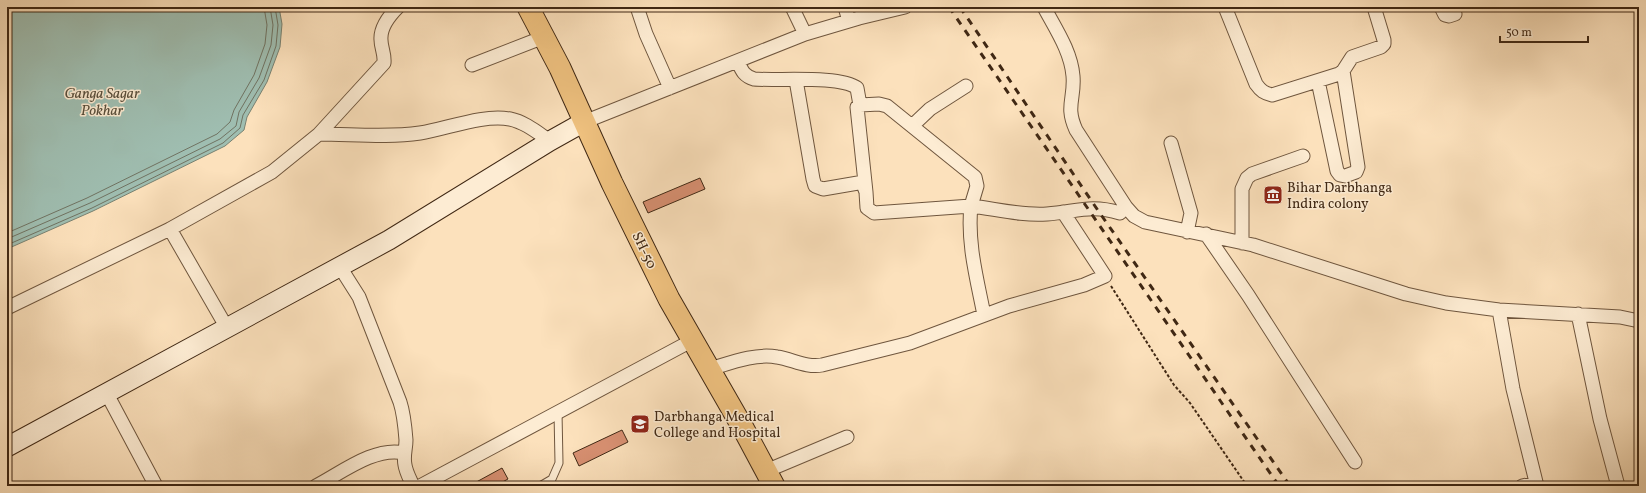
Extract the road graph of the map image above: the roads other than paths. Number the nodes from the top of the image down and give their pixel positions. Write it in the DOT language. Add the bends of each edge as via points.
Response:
graph roads {
  1 [pos="398,7"];
  2 [pos="528,7"];
  3 [pos="637,7"];
  4 [pos="792,7"];
  5 [pos="845,7"];
  6 [pos="905,7"];
  7 [pos="1044,7"];
  8 [pos="1224,7"];
  9 [pos="1374,7"];
  10 [pos="1441,7"];
  11 [pos="1455,14"];
  12 [pos="849,21"];
  13 [pos="805,34"];
  14 [pos="544,38"];
  15 [pos="738,62"];
  16 [pos="472,66"];
  17 [pos="1344,71"];
  18 [pos="796,80"];
  19 [pos="1318,81"];
  20 [pos="966,86"];
  21 [pos="670,88"];
  22 [pos="857,107"];
  23 [pos="584,122"];
  24 [pos="912,126"];
  25 [pos="318,134"];
  26 [pos="550,141"];
  27 [pos="1171,143"];
  28 [pos="1303,156"];
  29 [pos="866,192"];
  30 [pos="971,206"];
  31 [pos="1126,207"];
  32 [pos="1063,212"];
  33 [pos="170,229"];
  34 [pos="1187,232"];
  35 [pos="1206,234"];
  36 [pos="1242,243"];
  37 [pos="340,267"];
  38 [pos="7,308"];
  39 [pos="1500,310"];
  40 [pos="1578,314"];
  41 [pos="984,316"];
  42 [pos="1639,321"];
  43 [pos="227,328"];
  44 [pos="693,340"];
  45 [pos="710,369"];
  46 [pos="107,394"];
  47 [pos="558,412"];
  48 [pos="847,437"];
  49 [pos="7,447"];
  50 [pos="404,453"];
  51 [pos="1354,462"];
  52 [pos="770,478"];
  53 [pos="1536,484"];
  54 [pos="156,486"];
  55 [pos="316,486"];
  56 [pos="413,486"];
  57 [pos="420,486"];
  58 [pos="540,486"];
  59 [pos="1522,486"];
  60 [pos="1618,486"];
  1 -- 25 [label="street" via="386,22 382,32 384,62"];
  2 -- 14 [label="main road, SH-50"];
  3 -- 21 [label="street"];
  4 -- 13 [label="street"];
  5 -- 12 [label="street"];
  6 -- 12 [label="street"];
  7 -- 31 [label="street" via="1071,62 1074,76 1071,120"];
  8 -- 19 [label="street" via="1256,84 1265,94 1272,95"];
  9 -- 17 [label="street" via="1384,44 1378,49 1352,57"];
  10 -- 11 [label="street" via="1445,15"];
  12 -- 13 [label="street"];
  13 -- 15 [label="street"];
  14 -- 16 [label="street"];
  14 -- 23 [label="main road, SH-50"];
  15 -- 18 [label="street" via="746,77"];
  15 -- 21 [label="street"];
  17 -- 19 [label="street"];
  17 -- 19 [label="street" via="1358,167 1356,172 1345,176 1337,171"];
  18 -- 24 [label="street" via="828,81 855,86 860,105 887,106"];
  18 -- 29 [label="street" via="815,186 822,189 858,183 862,184"];
  20 -- 24 [label="street" via="930,109"];
  21 -- 23 [label="street"];
  22 -- 29 [label="street"];
  23 -- 26 [label="street"];
  23 -- 44 [label="main road, SH-50" via="669,299"];
  24 -- 30 [label="street" via="975,177 977,186"];
  25 -- 26 [label="street" via="420,133 498,118 524,124"];
  25 -- 33 [label="street" via="272,172"];
  26 -- 37 [label="street" via="389,240"];
  27 -- 34 [label="street" via="1191,213"];
  28 -- 36 [label="street" via="1247,178 1242,189"];
  29 -- 30 [label="street" via="867,208 874,213"];
  30 -- 32 [label="street" via="1030,214"];
  30 -- 41 [label="street" via="971,246"];
  31 -- 32 [label="street" via="1120,213 1107,209 1086,208"];
  31 -- 34 [label="street" via="1134,216 1145,222"];
  32 -- 41 [label="street" via="1105,276"];
  33 -- 38 [label="street"];
  33 -- 43 [label="street"];
  34 -- 35 [label="street"];
  35 -- 36 [label="street"];
  35 -- 51 [label="street" via="1248,295"];
  36 -- 39 [label="street" via="1406,294 1446,303"];
  37 -- 43 [label="street"];
  37 -- 50 [label="street" via="359,297 400,402 404,414"];
  39 -- 40 [label="street"];
  39 -- 53 [label="street" via="1513,389"];
  40 -- 42 [label="street"];
  40 -- 60 [label="street" via="1600,419"];
  41 -- 45 [label="street" via="910,343 822,365 807,366 776,356 766,356 739,360"];
  43 -- 46 [label="street"];
  44 -- 45 [label="main road, SH-50"];
  44 -- 47 [label="street"];
  45 -- 52 [label="main road, SH-50"];
  46 -- 49 [label="street"];
  46 -- 54 [label="street"];
  47 -- 57 [label="street"];
  47 -- 58 [label="lane" via="559,463 552,479"];
  48 -- 52 [label="street"];
  50 -- 55 [label="street" via="395,451 369,457"];
  50 -- 56 [label="street" via="405,467"];
  53 -- 59 [label="street"];
}
